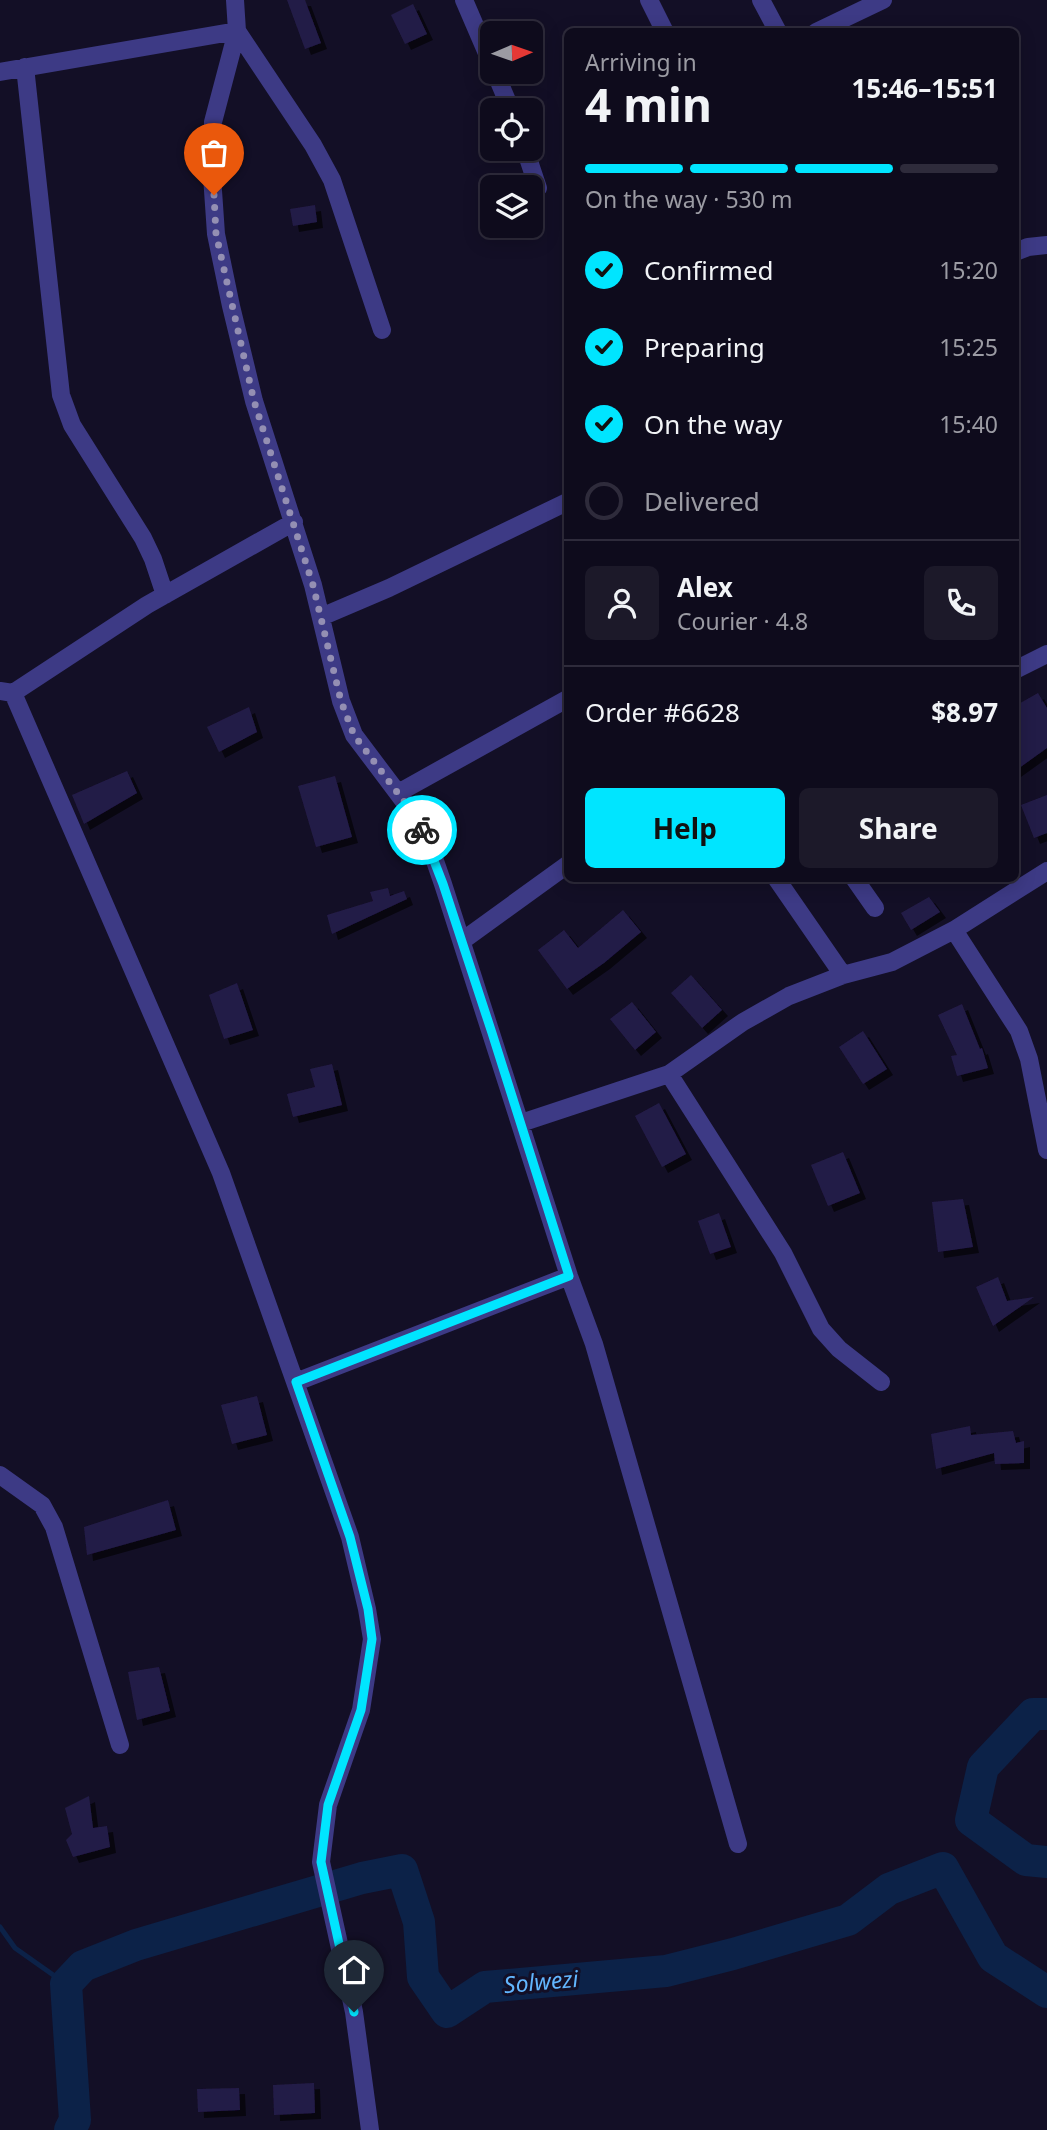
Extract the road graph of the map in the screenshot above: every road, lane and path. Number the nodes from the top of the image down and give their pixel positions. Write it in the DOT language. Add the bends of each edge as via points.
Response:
graph roads {
  1 [pos="235,0"];
  2 [pos="464,0"];
  3 [pos="649,0"];
  4 [pos="761,0"];
  5 [pos="883,0"];
  6 [pos="663,28"];
  7 [pos="776,28"];
  8 [pos="824,28"];
  9 [pos="237,31"];
  10 [pos="480,37"];
  11 [pos="25,67"];
  12 [pos="0,72"];
  13 [pos="1047,245"];
  14 [pos="1019,250"];
  15 [pos="382,330"];
  16 [pos="564,503"];
  17 [pos="294,522"];
  18 [pos="165,595"];
  19 [pos="321,617"];
  20 [pos="1047,654"];
  21 [pos="1019,668"];
  22 [pos="7,692"];
  23 [pos="564,701"];
  24 [pos="398,793"];
  25 [pos="564,867"];
  26 [pos="1047,871"];
  27 [pos="779,882"];
  28 [pos="857,882"];
  29 [pos="875,908"];
  30 [pos="954,930"];
  31 [pos="461,941"];
  32 [pos="843,975"];
  33 [pos="669,1074"];
  34 [pos="521,1123"];
  35 [pos="1047,1150"];
  36 [pos="569,1276"];
  37 [pos="296,1382"];
  38 [pos="881,1382"];
  39 [pos="0,1475"];
  40 [pos="120,1745"];
  41 [pos="738,1844"];
  42 [pos="370,2130"];
  1 -- 9 [label="street"];
  2 -- 10 [label="street"];
  3 -- 6 [label="street"];
  4 -- 7 [label="street"];
  5 -- 8 [label="street"];
  9 -- 11 [label="street"];
  9 -- 15 [label="street" via="332,180"];
  9 -- 17 [label="street" via="213,122 216,234 254,401"];
  11 -- 12 [label="street"];
  11 -- 18 [label="street" via="61,395 72,425 143,538"];
  13 -- 14 [label="street"];
  16 -- 19 [label="street"];
  17 -- 18 [label="street"];
  17 -- 19 [label="street"];
  18 -- 22 [label="street"];
  19 -- 24 [label="street" via="354,735"];
  20 -- 21 [label="street"];
  22 -- 37 [label="street" via="221,1173"];
  23 -- 24 [label="street"];
  24 -- 31 [label="street" via="426,835"];
  25 -- 31 [label="street"];
  26 -- 30 [label="street"];
  27 -- 32 [label="street"];
  28 -- 29 [label="street"];
  30 -- 32 [label="street" via="892,962"];
  30 -- 35 [label="street" via="1019,1031"];
  31 -- 34 [label="street"];
  32 -- 33 [label="street" via="754,1015"];
  33 -- 34 [label="street"];
  33 -- 38 [label="street" via="783,1254 821,1329"];
  34 -- 36 [label="street"];
  36 -- 37 [label="street"];
  36 -- 41 [label="street" via="598,1356"];
  37 -- 42 [label="street" via="350,1537 372,1639 361,1710 328,1805 321,1862 354,2012"];
  39 -- 40 [label="street" via="42,1505 54,1527"];
}
